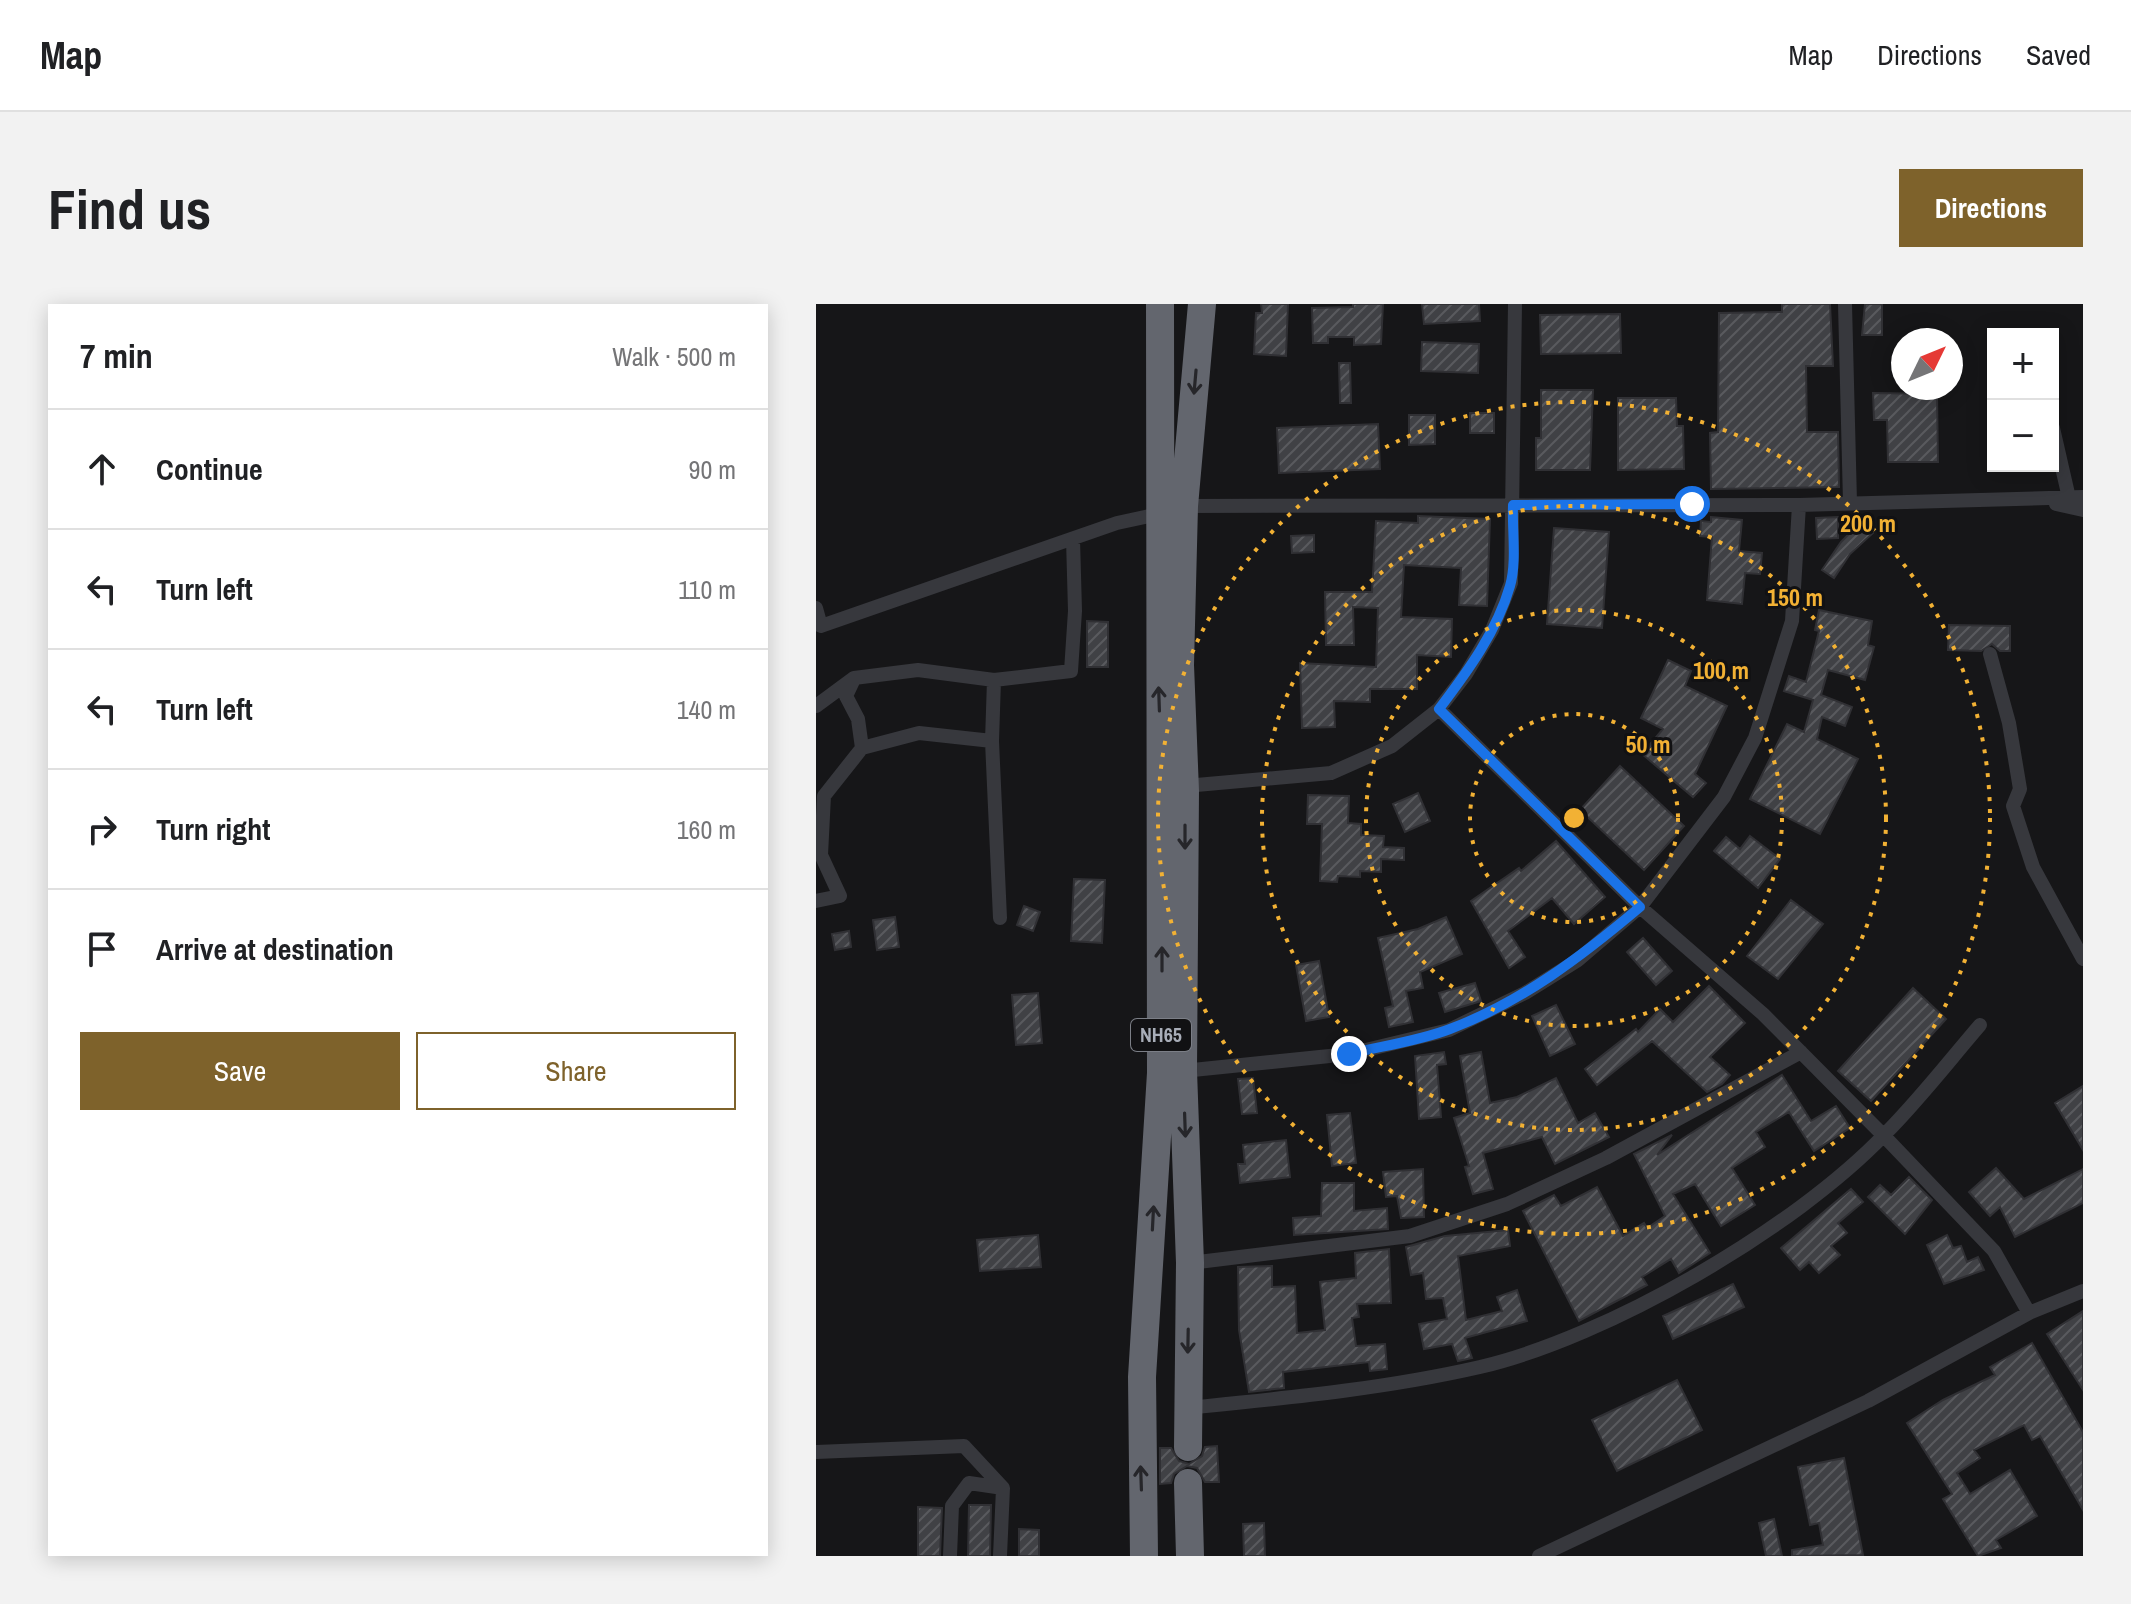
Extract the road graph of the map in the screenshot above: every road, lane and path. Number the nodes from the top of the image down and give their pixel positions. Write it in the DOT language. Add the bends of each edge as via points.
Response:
graph roads {
  1 [pos="1160,304"];
  2 [pos="1202,304"];
  3 [pos="1515,304"];
  4 [pos="1845,304"];
  5 [pos="2059,446"];
  6 [pos="2076,498"];
  7 [pos="2039,500"];
  8 [pos="1850,502"];
  9 [pos="1513,505"];
  10 [pos="1799,505"];
  11 [pos="1172,510"];
  12 [pos="2083,510"];
  13 [pos="1073,539"];
  14 [pos="816,608"];
  15 [pos="1990,654"];
  16 [pos="854,678"];
  17 [pos="994,680"];
  18 [pos="816,706"];
  19 [pos="1439,709"];
  20 [pos="992,741"];
  21 [pos="862,748"];
  22 [pos="1185,786"];
  23 [pos="816,901"];
  24 [pos="1640,907"];
  25 [pos="1000,918"];
  26 [pos="2083,959"];
  27 [pos="1980,1025"];
  28 [pos="1801,1052"];
  29 [pos="1183,1071"];
  30 [pos="1884,1136"];
  31 [pos="1190,1263"];
  32 [pos="2083,1291"];
  33 [pos="2029,1313"];
  34 [pos="1187,1408"];
  35 [pos="1188,1447"];
  36 [pos="816,1452"];
  37 [pos="1188,1483"];
  38 [pos="1003,1488"];
  39 [pos="950,1556"];
  40 [pos="1000,1556"];
  41 [pos="1144,1556"];
  42 [pos="1190,1556"];
  43 [pos="1539,1556"];
  1 -- 11 [label="highway, NH65"];
  2 -- 11 [label="highway, NH65, one-way"];
  3 -- 9 [label="street"];
  4 -- 8 [label="street"];
  5 -- 6 [label="street"];
  6 -- 7 [label="street"];
  7 -- 8 [label="street"];
  7 -- 12 [label="street"];
  8 -- 10 [label="street"];
  9 -- 10 [label="street"];
  9 -- 11 [label="street"];
  9 -- 19 [label="street" via="1511,583 1492,630"];
  10 -- 24 [label="street" via="1792,621 1755,738 1724,797"];
  11 -- 13 [label="street"];
  11 -- 22 [label="highway, NH65"];
  41 -- 11 [label="highway, NH65, one-way" via="1142,1377 1161,1059"];
  13 -- 14 [label="street" via="821,626"];
  13 -- 17 [label="street" via="1071,671"];
  15 -- 26 [label="street" via="2020,789 2013,806 2033,867"];
  16 -- 17 [label="street" via="918,670"];
  16 -- 18 [label="street"];
  16 -- 21 [label="street" via="846,696 858,719"];
  17 -- 20 [label="street"];
  19 -- 22 [label="street" via="1392,746 1331,773"];
  19 -- 24 [label="street"];
  20 -- 21 [label="street" via="919,733"];
  20 -- 25 [label="street"];
  21 -- 23 [label="street" via="824,796 821,855 840,896"];
  22 -- 29 [label="highway, NH65, one-way"];
  24 -- 28 [label="street"];
  24 -- 29 [label="street" via="1578,960 1449,1030 1349,1054"];
  27 -- 30 [label="street"];
  28 -- 30 [label="street"];
  28 -- 31 [label="street" via="1606,1158 1507,1204 1410,1236"];
  29 -- 31 [label="highway, NH65, one-way"];
  30 -- 33 [label="street" via="1994,1251"];
  30 -- 34 [label="street" via="1758,1237 1645,1302 1572,1335 1483,1366 1361,1390"];
  31 -- 34 [label="highway, NH65, one-way"];
  32 -- 33 [label="street"];
  33 -- 43 [label="street" via="1868,1401"];
  34 -- 35 [label="highway, NH65"];
  36 -- 38 [label="street" via="964,1446"];
  37 -- 42 [label="highway"];
  38 -- 39 [label="street" via="969,1483 952,1506"];
  38 -- 40 [label="street"];
}
